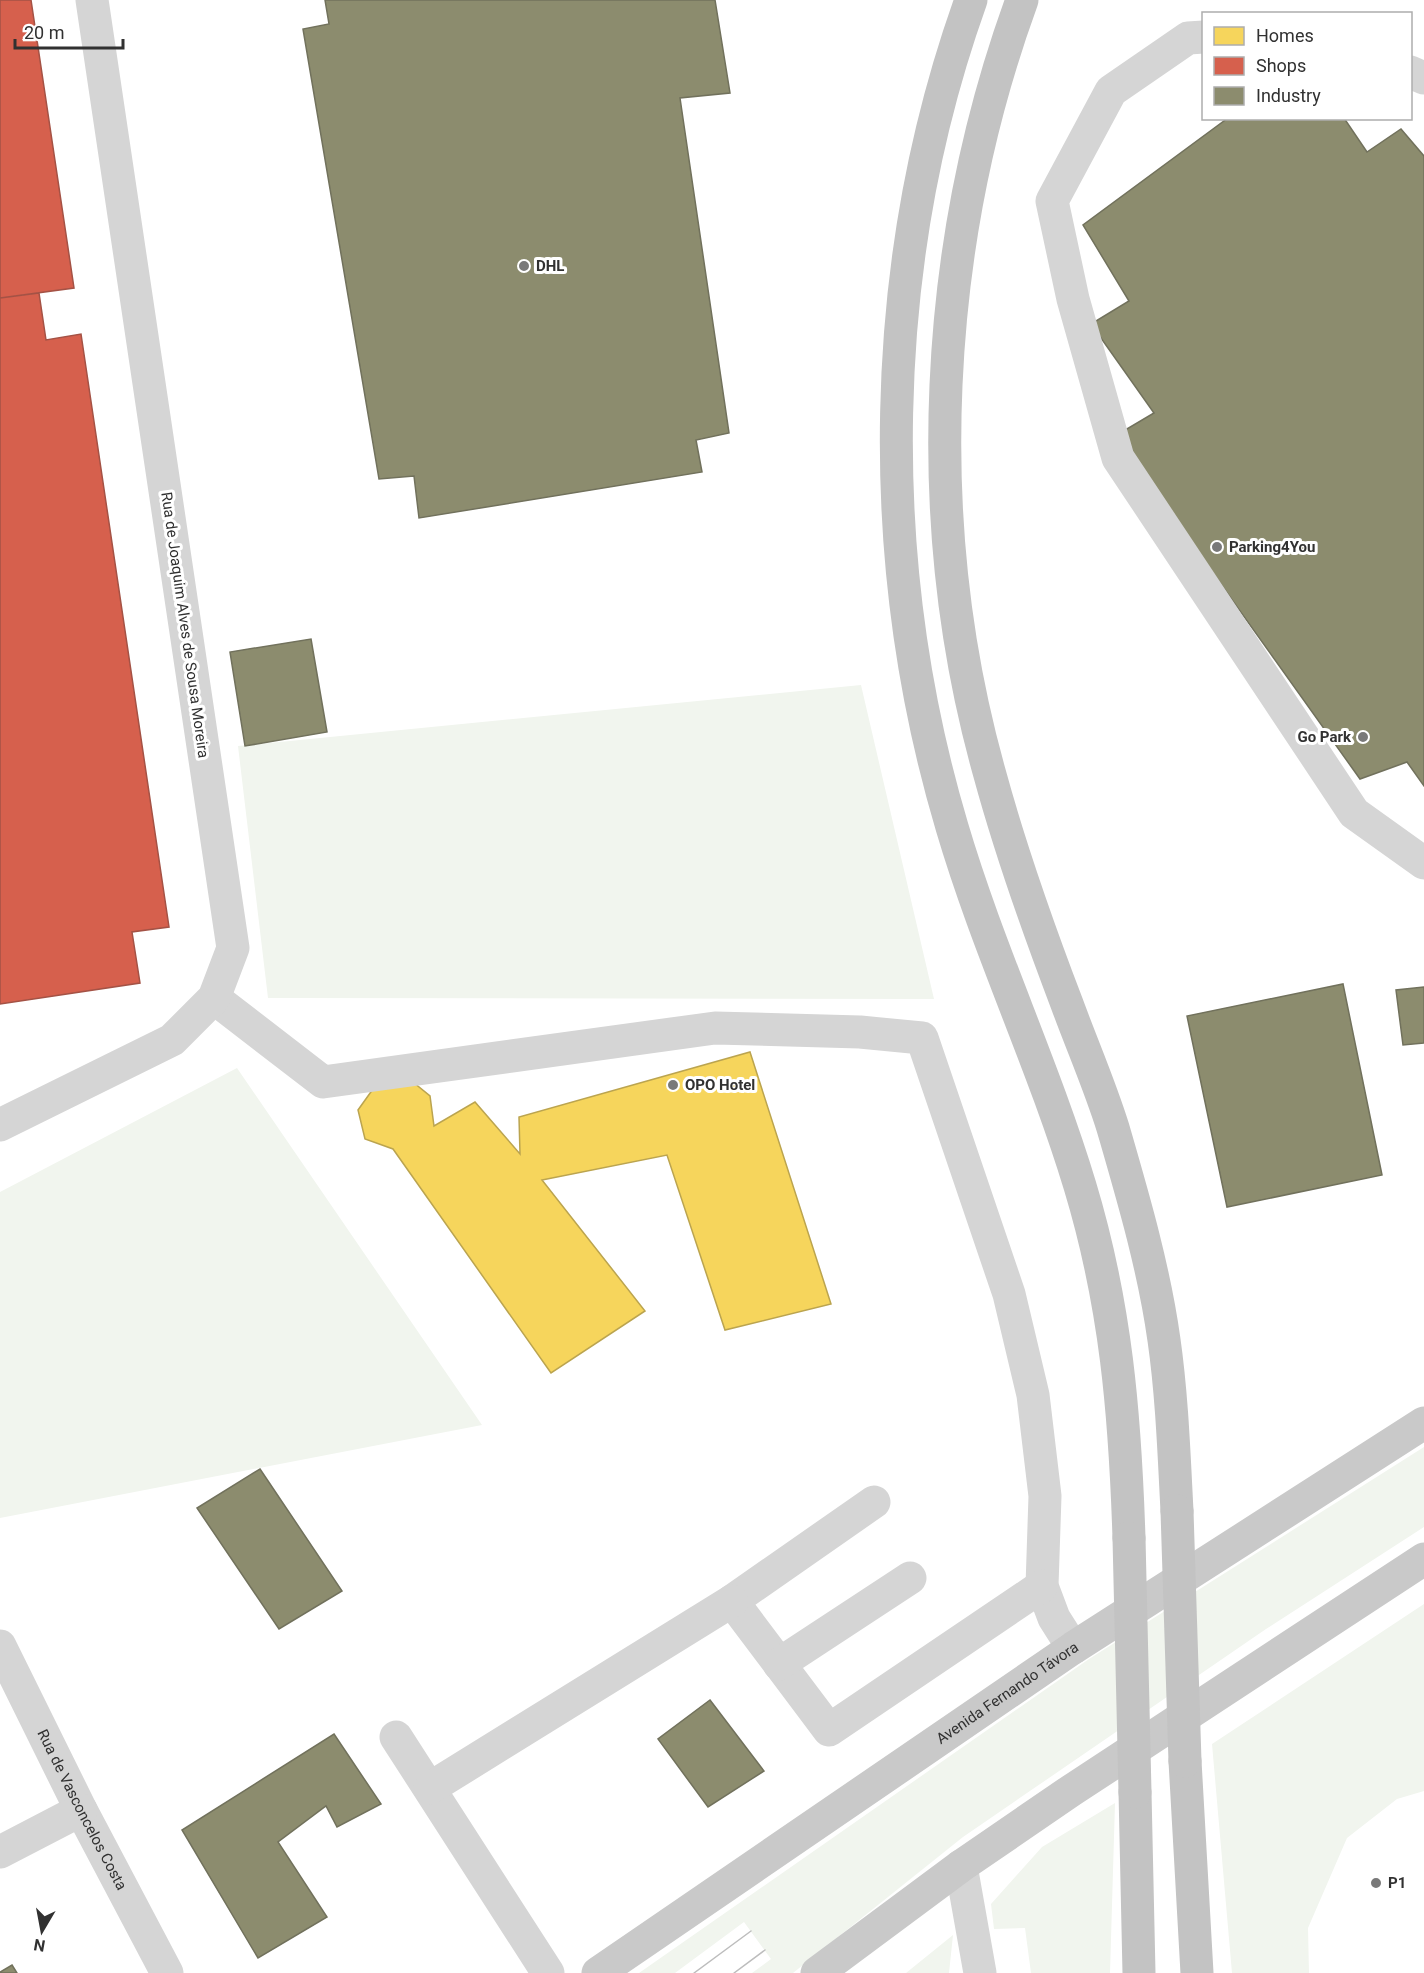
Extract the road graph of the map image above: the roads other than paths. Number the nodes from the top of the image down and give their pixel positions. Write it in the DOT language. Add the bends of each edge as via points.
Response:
graph roads {
  1 [pos="92,0"];
  2 [pos="970,0"];
  3 [pos="1022,0"];
  4 [pos="1202,37"];
  5 [pos="1424,863"];
  6 [pos="214,998"];
  7 [pos="0,1125"];
  8 [pos="1424,1423"];
  9 [pos="874,1502"];
  10 [pos="1424,1559"];
  11 [pos="910,1578"];
  12 [pos="1042,1586"];
  13 [pos="732,1601"];
  14 [pos="0,1646"];
  15 [pos="1073,1648"];
  16 [pos="779,1664"];
  17 [pos="396,1737"];
  18 [pos="430,1788"];
  19 [pos="81,1810"];
  20 [pos="0,1852"];
  21 [pos="961,1866"];
  22 [pos="974,1966"];
  23 [pos="167,1973"];
  24 [pos="548,1973"];
  25 [pos="598,1973"];
  26 [pos="817,1973"];
  27 [pos="1139,1973"];
  28 [pos="1197,1973"];
  1 -- 6 [label="street, Rua de Joaquim Alves de Sousa Moreira" via="233,948"];
  2 -- 27 [label="highway, bridge" via="939,105 913,232 899,372 897,458 905,598 917,682 952,829 1080,1183 1114,1329 1129,1538"];
  3 -- 28 [label="highway, bridge" via="974,171 951,317 946,479 956,608 970,693 1008,837 1112,1124 1150,1264 1168,1371 1178,1511 1185,1761"];
  4 -- 5 [label="street" via="1188,38 1111,91 1052,201 1072,299 1118,458 1354,813"];
  6 -- 7 [label="street, Rua de Joaquim Alves de Sousa Moreira" via="172,1040"];
  6 -- 12 [label="street" via="323,1082 715,1028 860,1032 922,1038 1009,1294 1033,1395 1045,1496"];
  8 -- 15 [label="main road, Avenida Fernando Távora"];
  9 -- 13 [label="street"];
  10 -- 21 [label="main road"];
  11 -- 16 [label="street"];
  12 -- 15 [label="street" via="1054,1618"];
  12 -- 16 [label="street" via="829,1730"];
  13 -- 16 [label="street"];
  13 -- 18 [label="street"];
  14 -- 19 [label="street, Rua de Vasconcelos Costa"];
  15 -- 25 [label="main road, Avenida Fernando Távora"];
  17 -- 18 [label="street"];
  18 -- 24 [label="street"];
  19 -- 20 [label="street"];
  19 -- 23 [label="street, Rua de Vasconcelos Costa"];
  21 -- 22 [label="street"];
  21 -- 26 [label="main road"];
}
